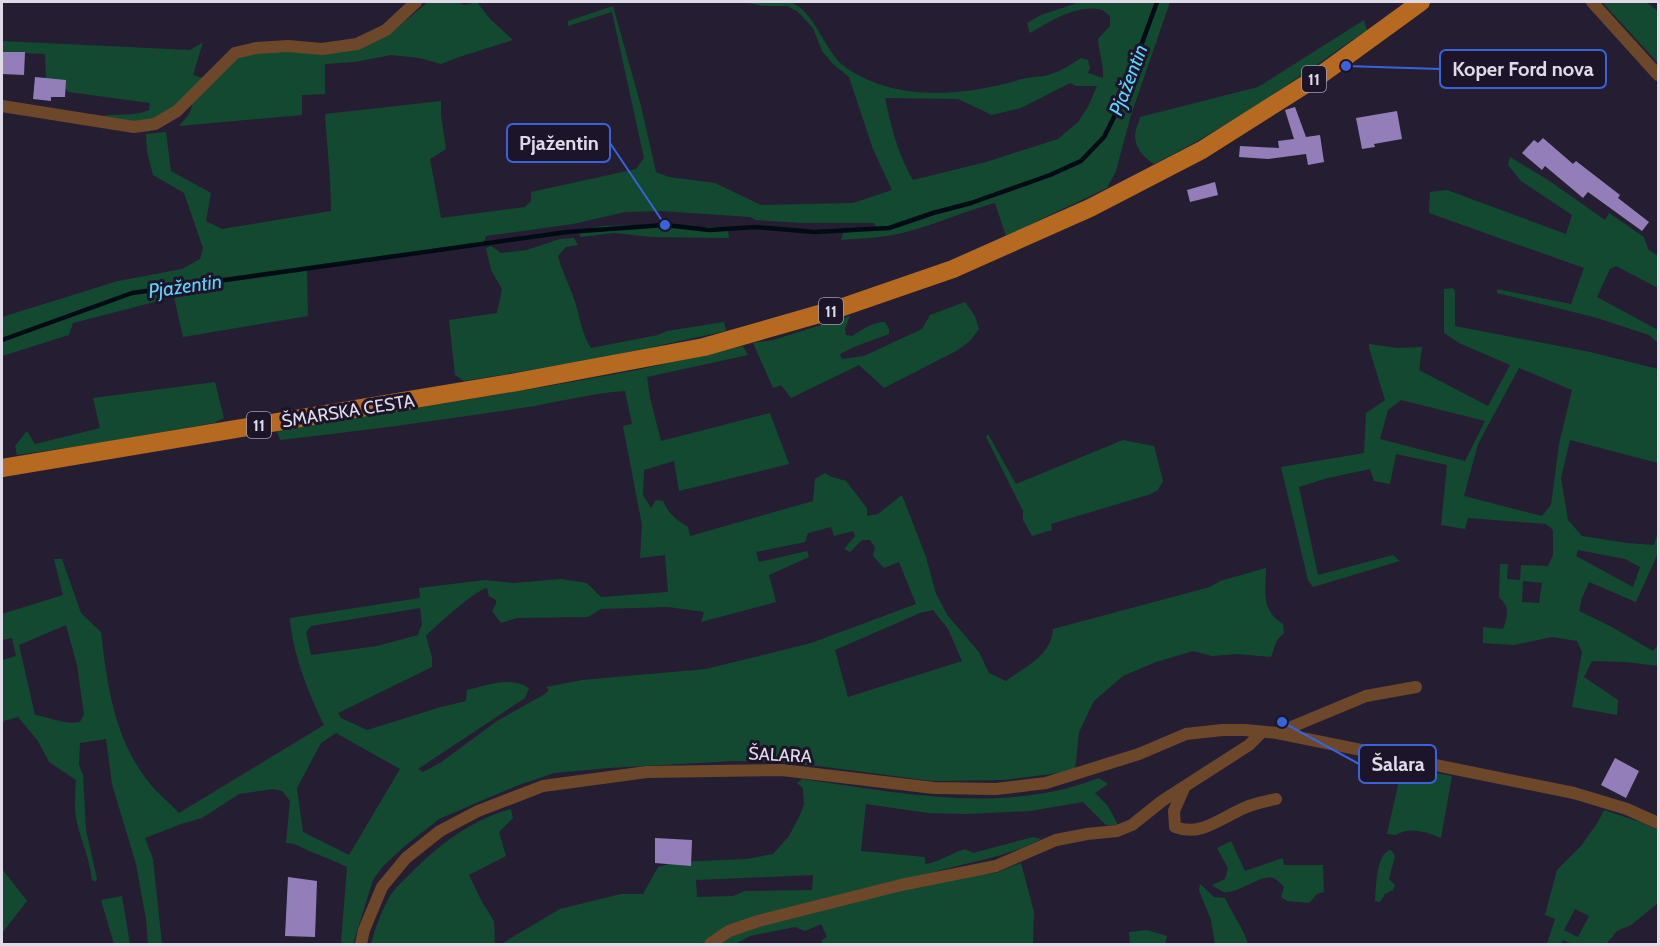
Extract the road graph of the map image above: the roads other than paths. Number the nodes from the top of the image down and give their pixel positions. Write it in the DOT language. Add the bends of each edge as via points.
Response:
graph roads {
  1 [pos="416,2"];
  2 [pos="1421,2"];
  3 [pos="1592,2"];
  4 [pos="1659,75"];
  5 [pos="2,106"];
  6 [pos="2,468"];
  7 [pos="1416,687"];
  8 [pos="1262,732"];
  9 [pos="1277,734"];
  10 [pos="1185,787"];
  11 [pos="1276,799"];
  12 [pos="1659,823"];
  13 [pos="362,945"];
  14 [pos="710,945"];
  1 -- 5 [label="street" via="386,30 357,44 322,49 256,48 235,53 177,111 155,124 134,128"];
  2 -- 6 [label="main road, ŠMARSKA CESTA / 11" via="1322,74 1202,150 1090,208 953,269 840,308 705,347"];
  3 -- 4 [label="street"];
  7 -- 9 [label="street" via="1366,696"];
  8 -- 9 [label="street, ŠALARA"];
  8 -- 10 [label="street" via="1249,745"];
  8 -- 13 [label="street, ŠALARA" via="1222,730 1186,734 1139,754 1046,783 996,789 934,788 782,770 646,771 543,786 440,831 406,858 382,887"];
  9 -- 12 [label="street, ŠALARA" via="1574,793"];
  10 -- 11 [label="street" via="1174,811 1175,827 1185,831 1208,828 1237,811"];
  10 -- 14 [label="street" via="1132,825 1117,831 1056,840 996,866 758,921 729,931"];
}
